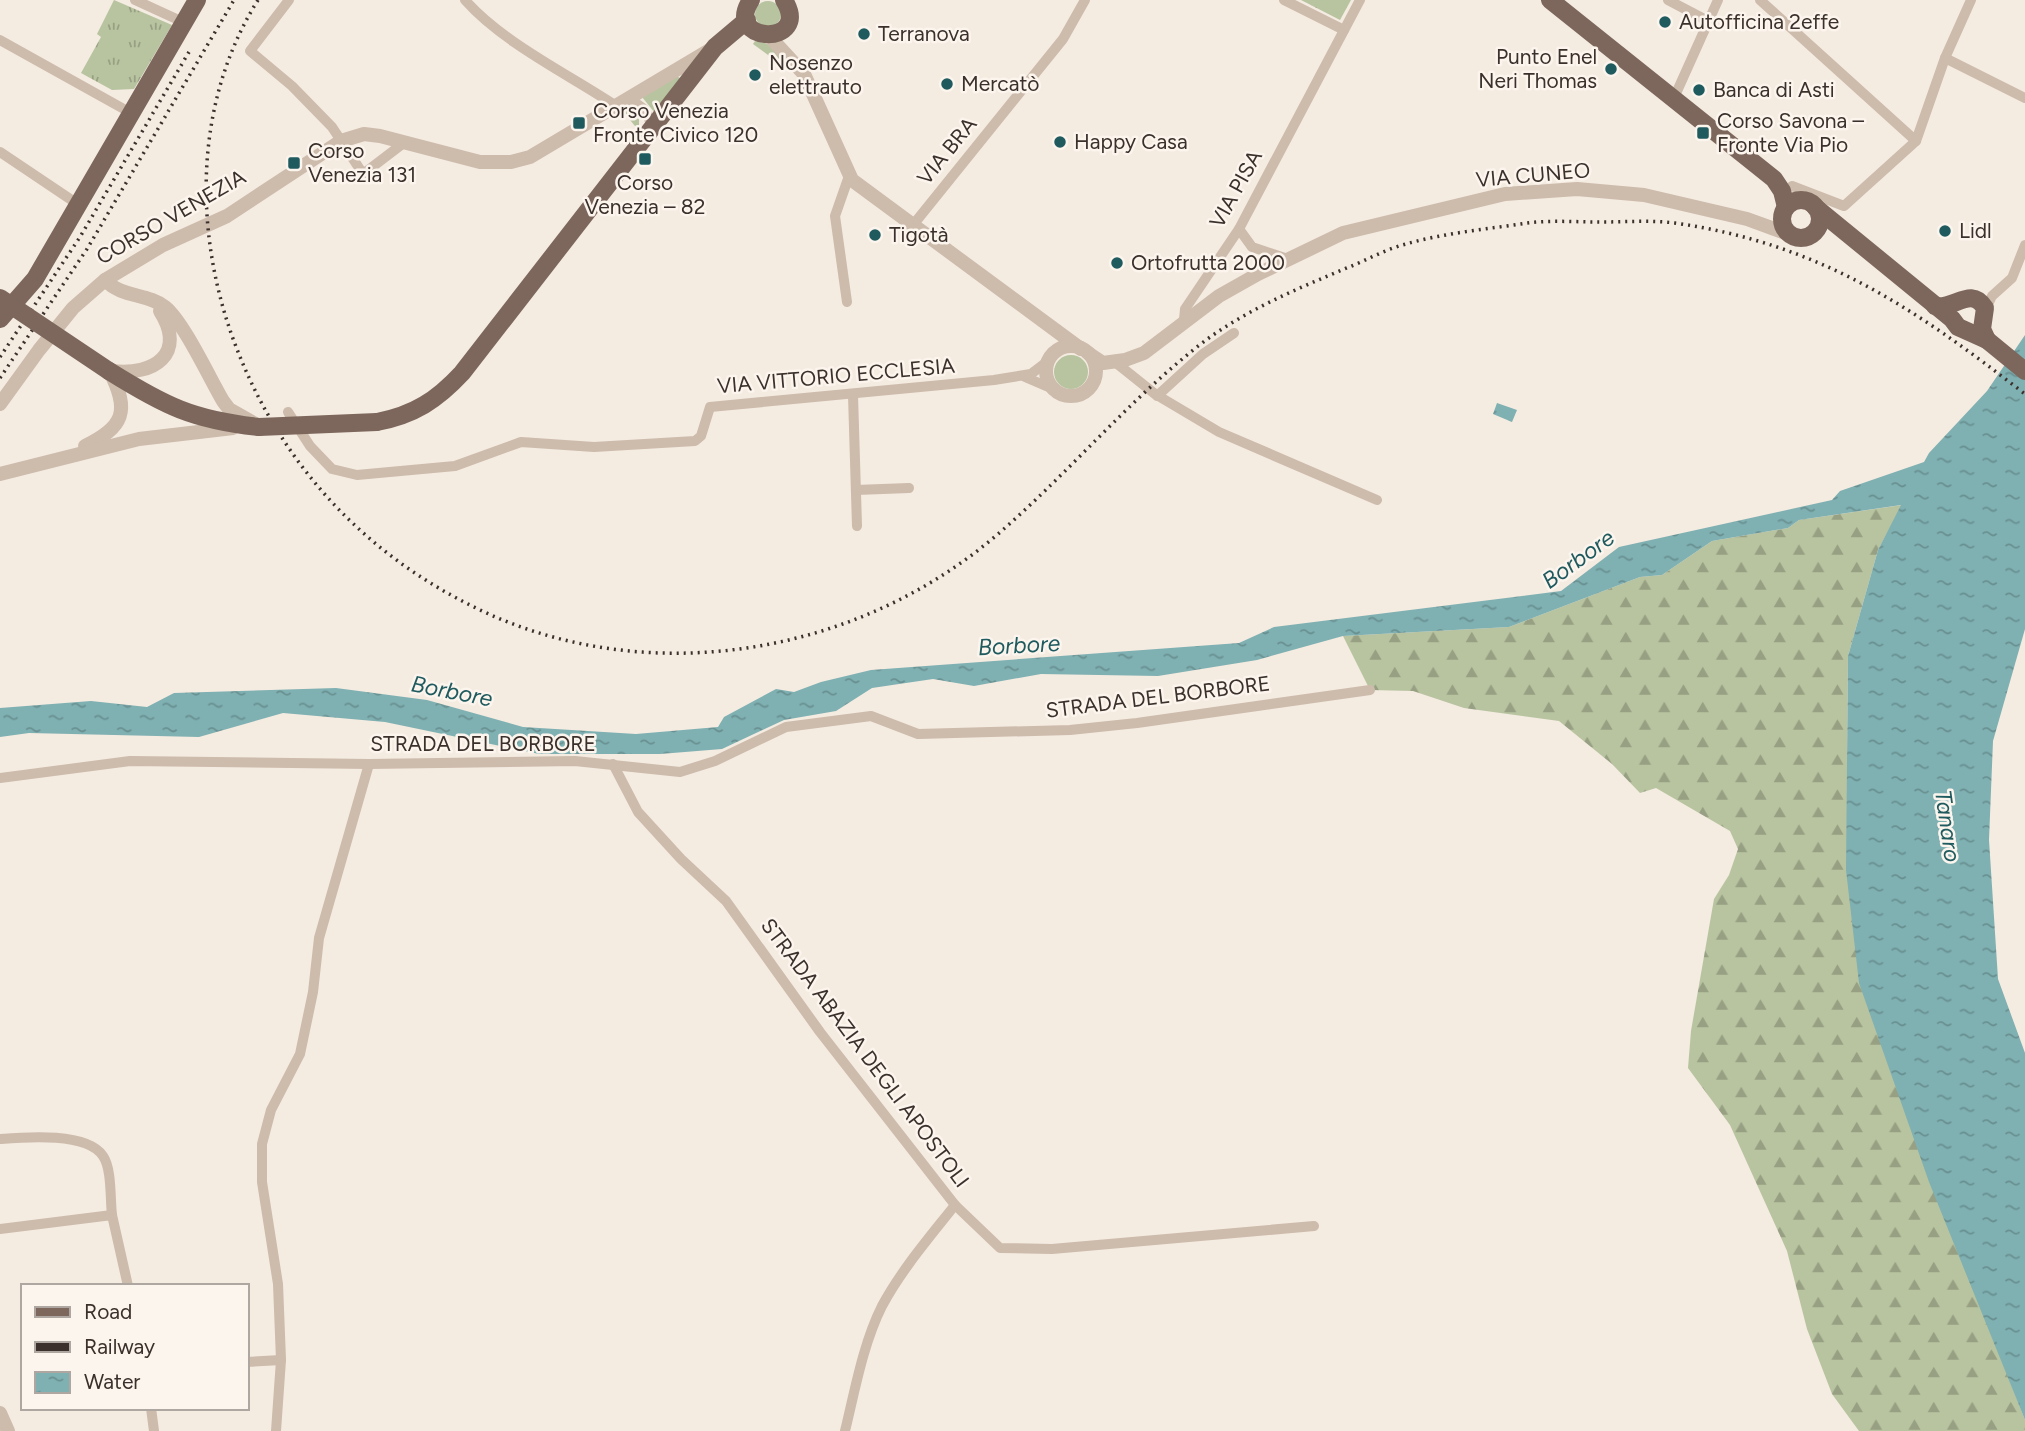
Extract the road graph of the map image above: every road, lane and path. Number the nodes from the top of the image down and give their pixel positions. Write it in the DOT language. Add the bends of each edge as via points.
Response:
graph roads {
  1 [pos="135,0"];
  2 [pos="197,0"];
  3 [pos="289,0"];
  4 [pos="465,0"];
  5 [pos="751,0"];
  6 [pos="784,0"];
  7 [pos="1085,0"];
  8 [pos="1284,0"];
  9 [pos="1360,0"];
  10 [pos="1549,0"];
  11 [pos="1668,0"];
  12 [pos="1718,0"];
  13 [pos="1760,0"];
  14 [pos="1971,0"];
  15 [pos="747,20"];
  16 [pos="1708,21"];
  17 [pos="183,22"];
  18 [pos="786,26"];
  19 [pos="1344,30"];
  20 [pos="769,36"];
  21 [pos="0,40"];
  22 [pos="715,47"];
  23 [pos="793,58"];
  24 [pos="1945,58"];
  25 [pos="629,98"];
  26 [pos="1674,98"];
  27 [pos="2025,98"];
  28 [pos="616,106"];
  29 [pos="131,113"];
  30 [pos="653,127"];
  31 [pos="341,141"];
  32 [pos="1916,141"];
  33 [pos="405,142"];
  34 [pos="0,152"];
  35 [pos="849,176"];
  36 [pos="1774,178"];
  37 [pos="1792,186"];
  38 [pos="1811,204"];
  39 [pos="79,205"];
  40 [pos="1784,210"];
  41 [pos="1747,219"];
  42 [pos="913,225"];
  43 [pos="1240,229"];
  44 [pos="1800,235"];
  45 [pos="2025,245"];
  46 [pos="1861,247"];
  47 [pos="1288,259"];
  48 [pos="106,280"];
  49 [pos="0,290"];
  50 [pos="0,298"];
  51 [pos="154,301"];
  52 [pos="847,302"];
  53 [pos="1985,308"];
  54 [pos="1954,311"];
  55 [pos="0,320"];
  56 [pos="1184,320"];
  57 [pos="1051,329"];
  58 [pos="1967,331"];
  59 [pos="1234,333"];
  60 [pos="1987,340"];
  61 [pos="1084,351"];
  62 [pos="1050,358"];
  63 [pos="1115,362"];
  64 [pos="2025,370"];
  65 [pos="109,371"];
  66 [pos="1023,376"];
  67 [pos="1091,385"];
  68 [pos="1053,389"];
  69 [pos="853,395"];
  70 [pos="1157,396"];
  71 [pos="0,404"];
  72 [pos="288,412"];
  73 [pos="259,427"];
  74 [pos="66,455"];
  75 [pos="2,472"];
  76 [pos="909,488"];
  77 [pos="856,490"];
  78 [pos="1377,500"];
  79 [pos="857,526"];
  80 [pos="1370,690"];
  81 [pos="369,764"];
  82 [pos="613,764"];
  83 [pos="0,778"];
  84 [pos="0,1139"];
  85 [pos="954,1205"];
  86 [pos="112,1215"];
  87 [pos="1314,1226"];
  88 [pos="0,1228"];
  89 [pos="128,1284"];
  90 [pos="281,1360"];
  91 [pos="248,1362"];
  92 [pos="151,1410"];
  93 [pos="0,1413"];
  94 [pos="8,1431"];
  95 [pos="154,1431"];
  96 [pos="276,1431"];
  97 [pos="845,1431"];
  1 -- 17 [label="street"];
  2 -- 17 [label="main road"];
  3 -- 31 [label="street" via="250,51 292,86"];
  4 -- 28 [label="street" via="504,33"];
  5 -- 15 [label="main road"];
  6 -- 18 [label="main road" via="789,14"];
  7 -- 42 [label="street, VIA BRA" via="1063,39"];
  8 -- 19 [label="street"];
  9 -- 19 [label="street, VIA PISA"];
  10 -- 26 [label="main road"];
  11 -- 16 [label="street"];
  12 -- 16 [label="street"];
  13 -- 32 [label="street"];
  14 -- 24 [label="street"];
  15 -- 20 [label="main road" via="755,32"];
  15 -- 22 [label="main road, CORSO VENEZIA"];
  16 -- 26 [label="street"];
  17 -- 29 [label="main road"];
  18 -- 20 [label="main road"];
  18 -- 23 [label="street"];
  19 -- 43 [label="street, VIA PISA"];
  20 -- 23 [label="street"];
  21 -- 29 [label="street"];
  22 -- 25 [label="street, CORSO VENEZIA"];
  22 -- 30 [label="main road, CORSO VENEZIA"];
  23 -- 35 [label="street" via="811,86"];
  24 -- 27 [label="street"];
  24 -- 32 [label="street"];
  25 -- 28 [label="street, CORSO VENEZIA"];
  25 -- 30 [label="street" via="644,109"];
  26 -- 36 [label="main road"];
  28 -- 33 [label="street, CORSO VENEZIA" via="542,151 511,162 480,162"];
  29 -- 39 [label="main road"];
  30 -- 73 [label="main road, CORSO VENEZIA, bridge" via="443,393 403,417 377,422"];
  31 -- 33 [label="street, CORSO VENEZIA" via="364,134"];
  31 -- 33 [label="street" via="363,174"];
  31 -- 48 [label="street, CORSO VENEZIA" via="227,216 163,245"];
  32 -- 37 [label="street" via="1844,206"];
  34 -- 39 [label="street"];
  35 -- 42 [label="street"];
  35 -- 52 [label="street" via="835,216"];
  36 -- 37 [label="main road"];
  36 -- 40 [label="main road" via="1782,191"];
  37 -- 38 [label="main road"];
  38 -- 40 [label="main road" via="1796,201"];
  38 -- 44 [label="main road" via="1819,223"];
  38 -- 46 [label="main road"];
  39 -- 55 [label="main road" via="35,279"];
  40 -- 41 [label="street, VIA CUNEO" via="1772,219"];
  40 -- 44 [label="main road" via="1783,226"];
  41 -- 44 [label="street, VIA CUNEO"];
  41 -- 47 [label="street, VIA CUNEO" via="1612,191 1505,194 1343,233"];
  42 -- 57 [label="street"];
  43 -- 47 [label="street" via="1252,247"];
  43 -- 56 [label="street, VIA PISA" via="1185,309"];
  44 -- 46 [label="main road" via="1828,233"];
  45 -- 53 [label="street" via="2012,278"];
  46 -- 54 [label="main road" via="1936,306"];
  47 -- 56 [label="street, VIA CUNEO"];
  48 -- 51 [label="street" via="118,291"];
  48 -- 71 [label="street, CORSO VENEZIA" via="74,308"];
  49 -- 50 [label="street"];
  50 -- 65 [label="main road, CORSO VENEZIA, bridge"];
  51 -- 65 [label="street" via="170,338 160,361 140,373"];
  51 -- 73 [label="street" via="171,313 229,410"];
  53 -- 54 [label="main road" via="1966,297"];
  53 -- 58 [label="main road" via="1978,329"];
  53 -- 60 [label="main road"];
  54 -- 58 [label="main road" via="1958,327"];
  56 -- 63 [label="street, VIA PISA" via="1144,353"];
  57 -- 61 [label="street"];
  57 -- 62 [label="street" via="1055,341"];
  58 -- 60 [label="main road"];
  59 -- 70 [label="street"];
  60 -- 64 [label="main road"];
  61 -- 62 [label="street" via="1069,346"];
  61 -- 63 [label="street" via="1099,362"];
  61 -- 67 [label="street" via="1095,366"];
  62 -- 66 [label="street, VIA VITTORIO ECCLESIA" via="1037,371"];
  62 -- 68 [label="street" via="1046,373"];
  63 -- 67 [label="street, VIA PISA"];
  63 -- 70 [label="street"];
  65 -- 73 [label="main road, CORSO VENEZIA" via="186,414"];
  65 -- 74 [label="street" via="123,403 118,422 103,437"];
  66 -- 68 [label="street, VIA VITTORIO ECCLESIA"];
  66 -- 69 [label="street, VIA VITTORIO ECCLESIA"];
  67 -- 68 [label="street" via="1073,396"];
  69 -- 72 [label="street, VIA VITTORIO ECCLESIA" via="710,407 695,441 594,447 521,442 455,466 357,475 332,469"];
  69 -- 77 [label="street"];
  70 -- 78 [label="street" via="1219,432"];
  73 -- 74 [label="street" via="160,435"];
  74 -- 75 [label="street"];
  76 -- 77 [label="street"];
  77 -- 79 [label="street"];
  80 -- 82 [label="street, STRADA DEL BORBORE" via="1070,730 918,734 871,716 786,727 715,761 680,772"];
  81 -- 82 [label="street, STRADA DEL BORBORE"];
  81 -- 83 [label="street, STRADA DEL BORBORE" via="130,761"];
  81 -- 90 [label="street" via="319,938 300,1054 271,1110 262,1144 262,1182 278,1284"];
  82 -- 85 [label="street, STRADA ABAZIA DEGLI APOSTOLI" via="638,812 726,901"];
  84 -- 86 [label="street" via="42,1135 94,1147 105,1158"];
  85 -- 87 [label="street, STRADA ABAZIA DEGLI APOSTOLI" via="1000,1248 1052,1249"];
  85 -- 97 [label="street" via="881,1308"];
  86 -- 88 [label="street"];
  86 -- 89 [label="street"];
  90 -- 91 [label="street"];
  90 -- 96 [label="street"];
  92 -- 95 [label="street"];
  93 -- 94 [label="street"];
}
